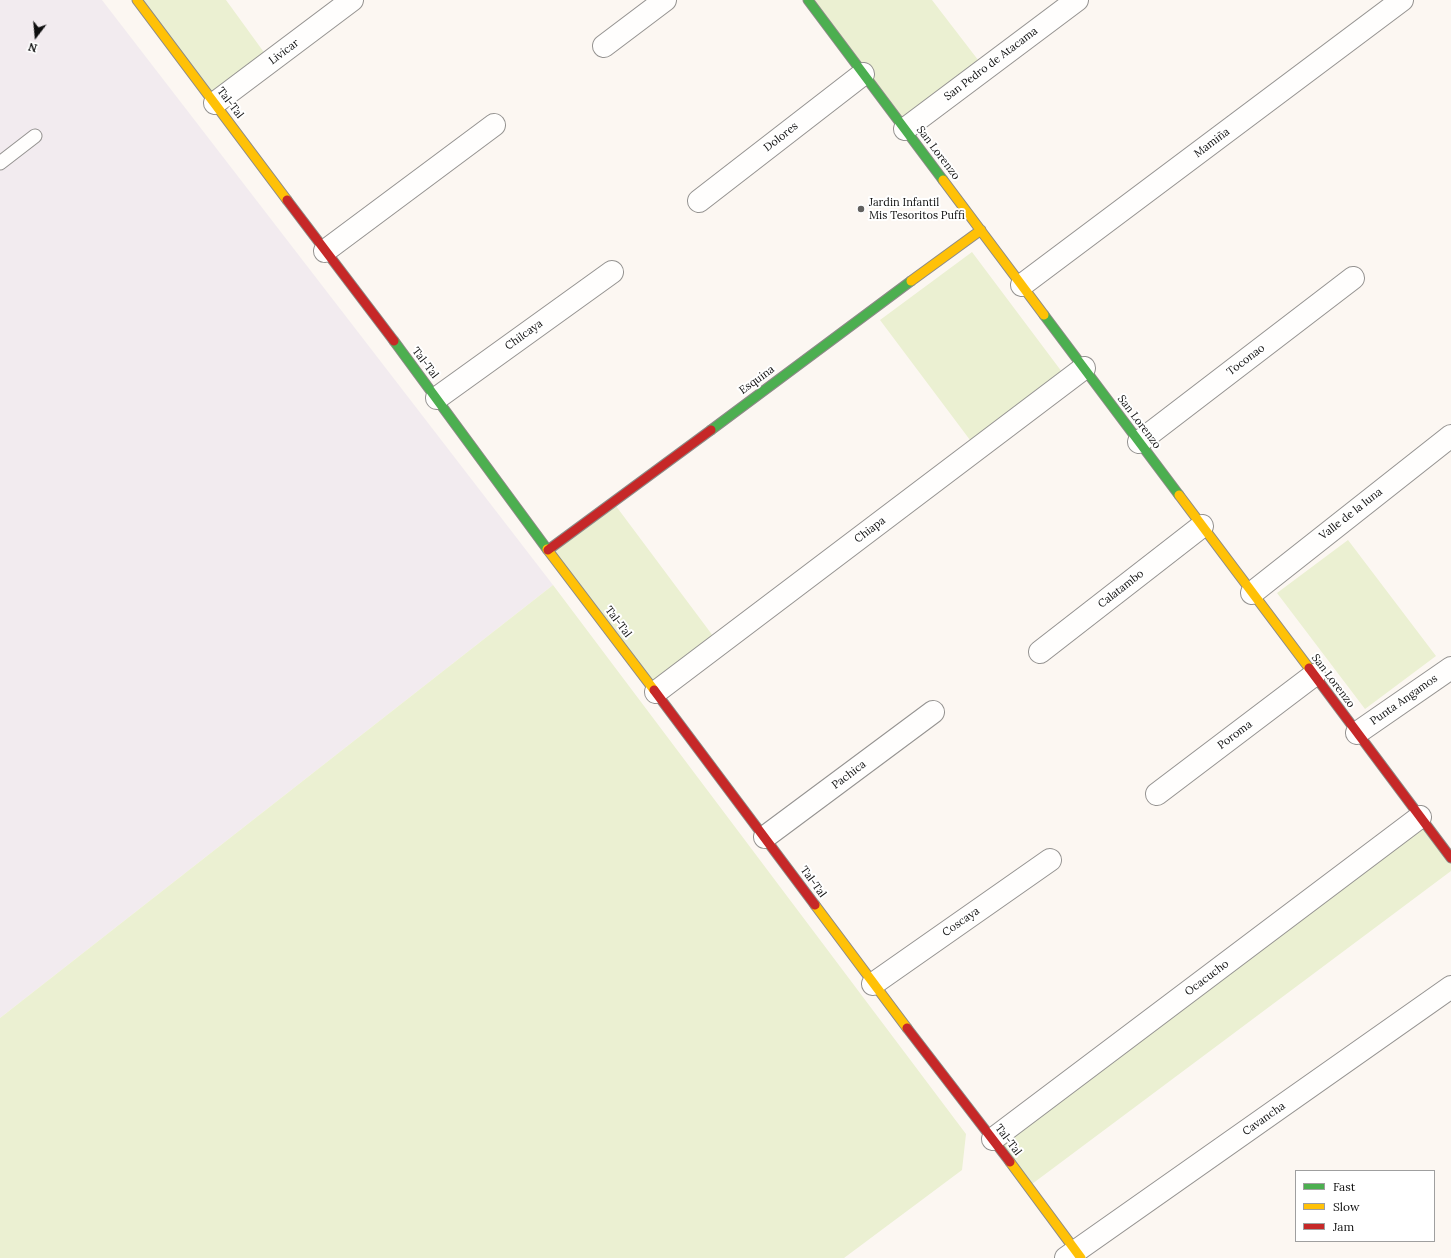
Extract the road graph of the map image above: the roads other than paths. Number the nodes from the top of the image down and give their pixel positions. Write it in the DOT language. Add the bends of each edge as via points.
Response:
graph roads {
  1 [pos="137,0"];
  2 [pos="352,0"];
  3 [pos="665,0"];
  4 [pos="808,0"];
  5 [pos="1077,0"];
  6 [pos="1402,0"];
  7 [pos="604,46"];
  8 [pos="863,74"];
  9 [pos="215,103"];
  10 [pos="494,125"];
  11 [pos="905,129"];
  12 [pos="35,136"];
  13 [pos="0,163"];
  14 [pos="699,201"];
  15 [pos="981,230"];
  16 [pos="325,251"];
  17 [pos="612,272"];
  18 [pos="1354,278"];
  19 [pos="1022,285"];
  20 [pos="1084,368"];
  21 [pos="437,398"];
  22 [pos="1451,436"];
  23 [pos="1139,442"];
  24 [pos="1202,526"];
  25 [pos="548,550"];
  26 [pos="1252,592"];
  27 [pos="1040,652"];
  28 [pos="1451,668"];
  29 [pos="1314,675"];
  30 [pos="656,692"];
  31 [pos="933,712"];
  32 [pos="1357,733"];
  33 [pos="1157,794"];
  34 [pos="1420,817"];
  35 [pos="765,837"];
  36 [pos="1451,858"];
  37 [pos="1050,860"];
  38 [pos="873,984"];
  39 [pos="1451,987"];
  40 [pos="993,1139"];
  41 [pos="1074,1256"];
  1 -- 9 [label="street, Tal-Tal"];
  2 -- 9 [label="street, Livicar"];
  3 -- 7 [label="street"];
  4 -- 8 [label="street, San Lorenzo"];
  5 -- 11 [label="street, San Pedro de Atacama"];
  6 -- 19 [label="street, Mamiña"];
  8 -- 11 [label="street, San Lorenzo"];
  8 -- 14 [label="street, Dolores"];
  9 -- 16 [label="street, Tal-Tal"];
  10 -- 16 [label="street"];
  11 -- 15 [label="street, San Lorenzo"];
  12 -- 13 [label="lane"];
  15 -- 19 [label="street, San Lorenzo"];
  15 -- 25 [label="street, Esquina"];
  16 -- 21 [label="street, Tal-Tal"];
  17 -- 21 [label="street, Chilcaya"];
  18 -- 23 [label="street, Toconao"];
  19 -- 20 [label="street, San Lorenzo"];
  20 -- 23 [label="street, San Lorenzo"];
  20 -- 30 [label="street, Chiapa"];
  21 -- 25 [label="street, Tal-Tal"];
  22 -- 26 [label="street, Valle de la luna"];
  23 -- 24 [label="street, San Lorenzo"];
  24 -- 26 [label="street, San Lorenzo"];
  24 -- 27 [label="street, Calatambo"];
  25 -- 30 [label="street, Tal-Tal"];
  26 -- 29 [label="street, San Lorenzo"];
  28 -- 32 [label="street, Punta Angamos"];
  29 -- 32 [label="street, San Lorenzo"];
  29 -- 33 [label="street, Poroma"];
  30 -- 35 [label="street, Tal-Tal"];
  31 -- 35 [label="street, Pachica"];
  32 -- 34 [label="street, San Lorenzo"];
  34 -- 36 [label="street, San Lorenzo"];
  34 -- 40 [label="street, Ocacucho"];
  35 -- 38 [label="street, Tal-Tal"];
  37 -- 38 [label="street, Coscaya"];
  38 -- 40 [label="street, Tal-Tal"];
  39 -- 41 [label="street, Cavancha"];
  40 -- 41 [label="street, Tal-Tal"];
}
